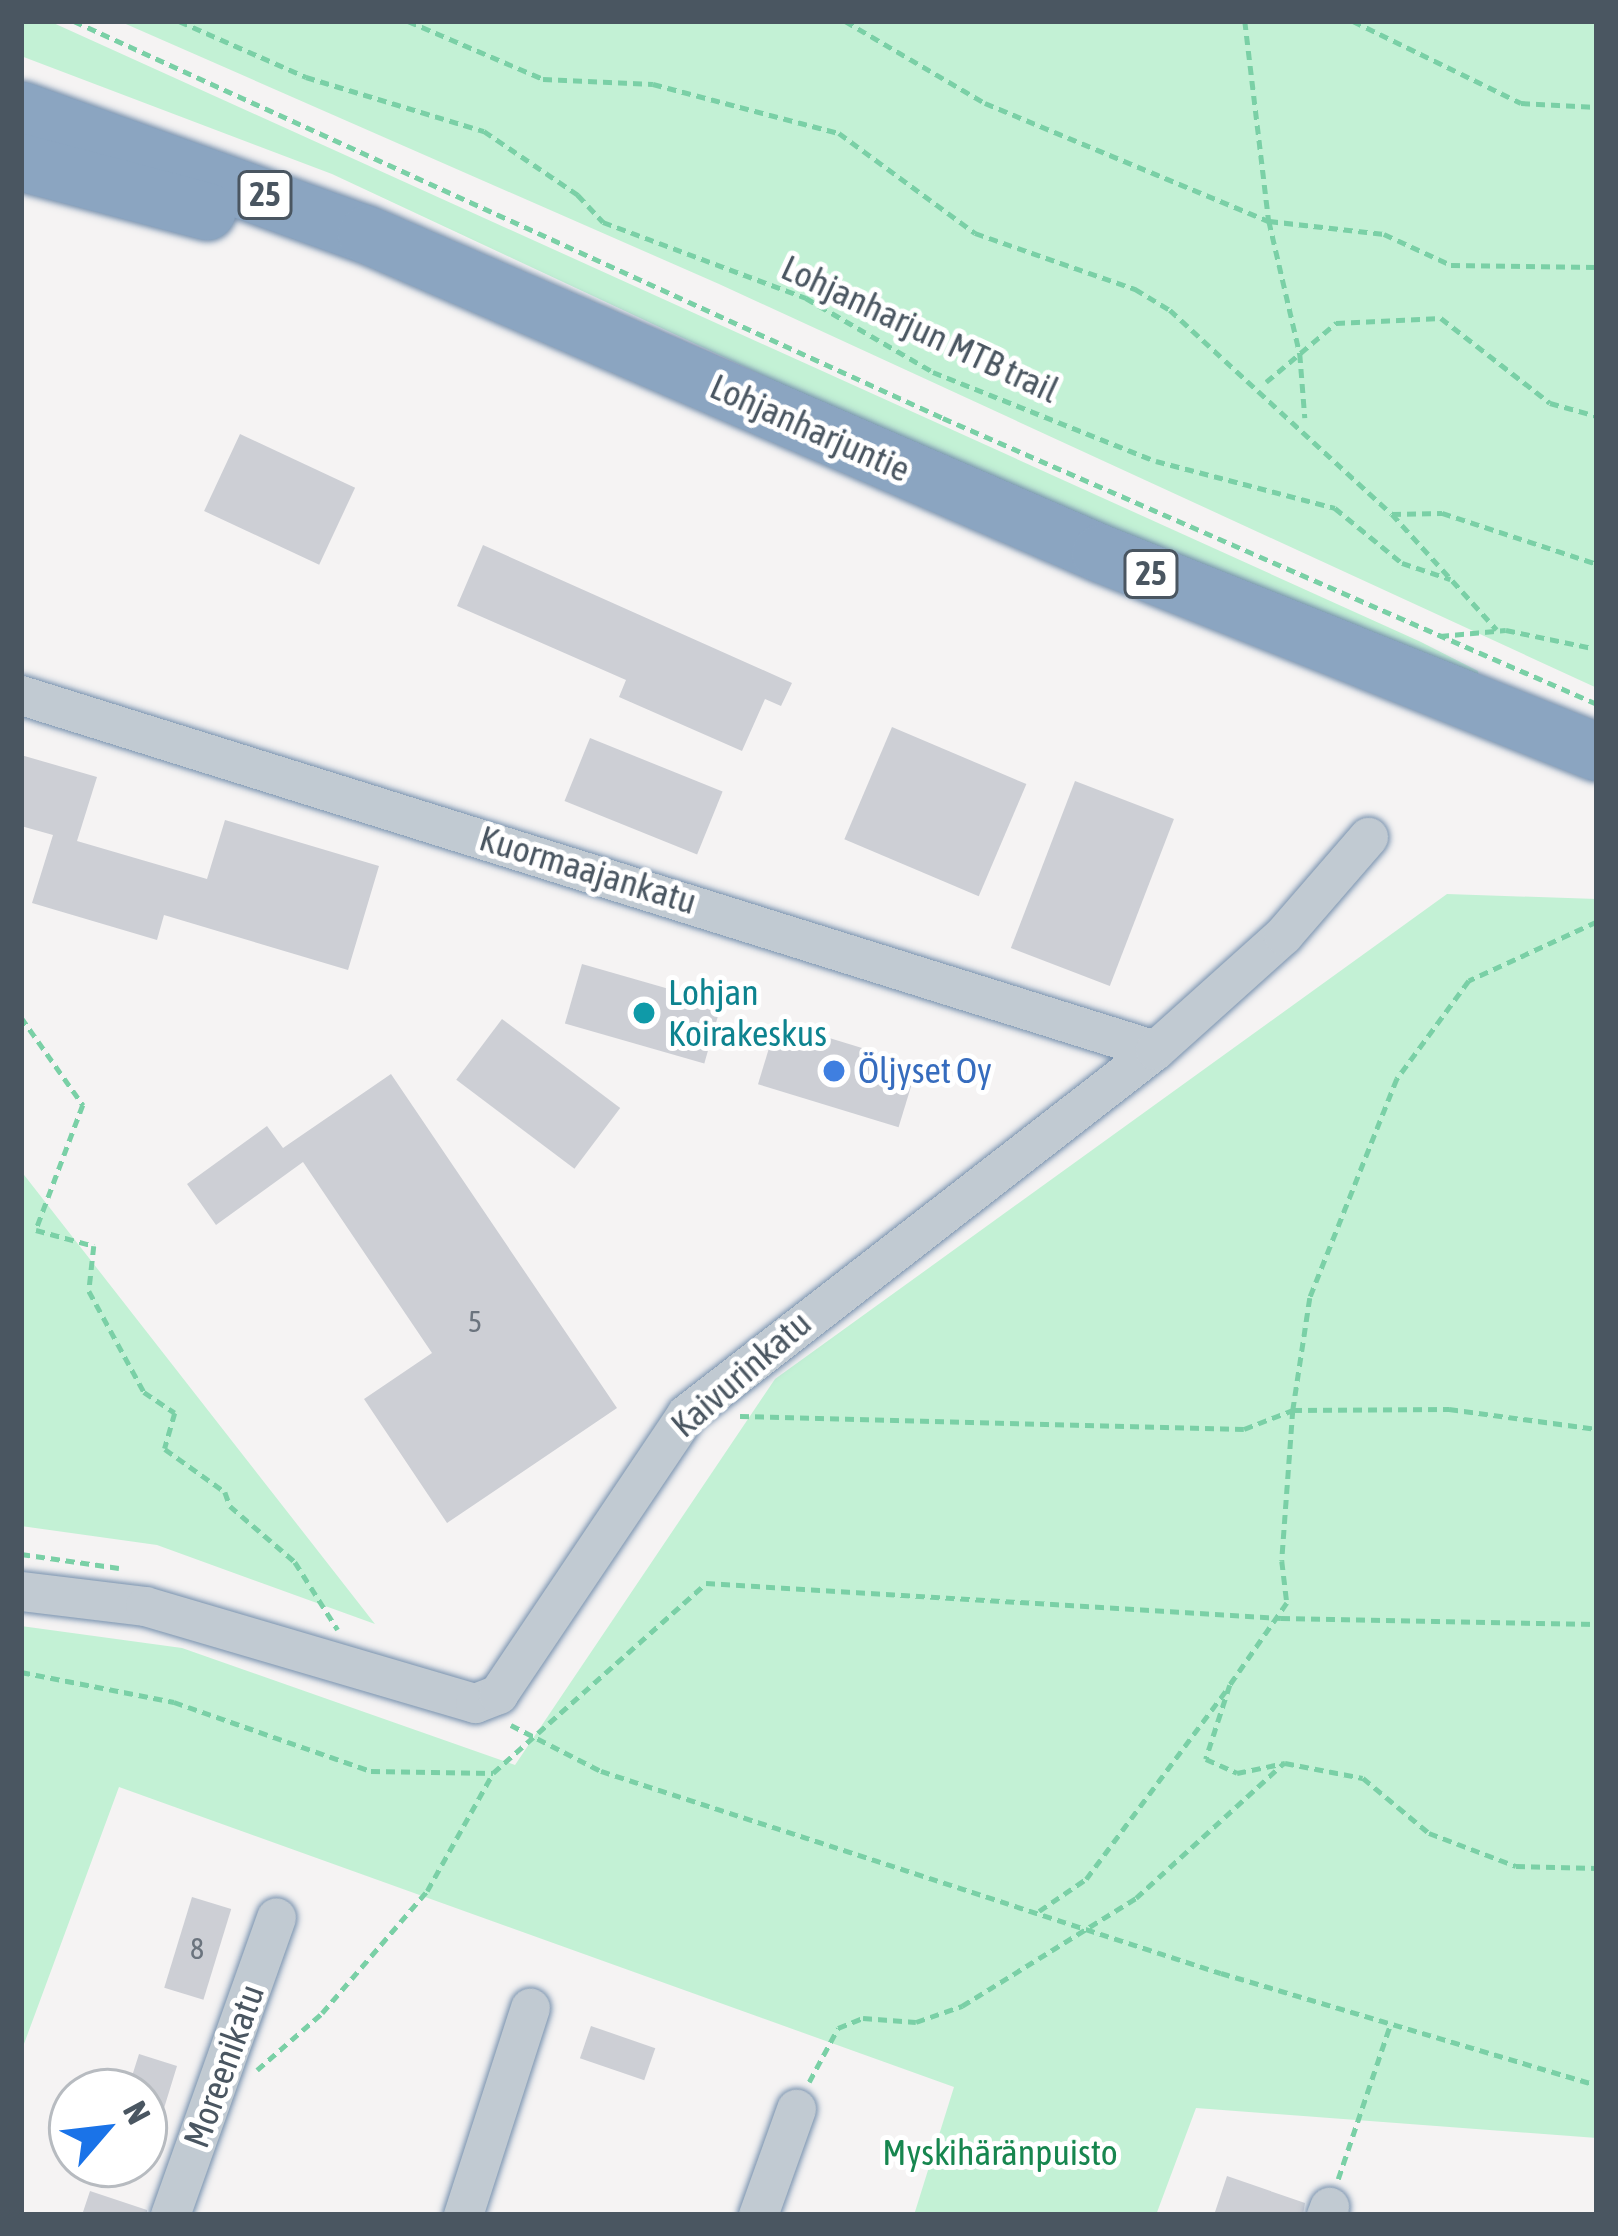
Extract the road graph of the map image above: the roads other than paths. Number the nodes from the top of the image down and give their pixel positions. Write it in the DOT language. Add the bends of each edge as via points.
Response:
graph roads {
  1 [pos="21,77"];
  2 [pos="21,110"];
  3 [pos="21,162"];
  4 [pos="505,293"];
  5 [pos="711,383"];
  6 [pos="21,695"];
  7 [pos="1597,752"];
  8 [pos="1368,837"];
  9 [pos="1155,1050"];
  10 [pos="21,1591"];
  11 [pos="276,1917"];
  12 [pos="530,2008"];
  13 [pos="796,2108"];
  14 [pos="170,2215"];
  15 [pos="463,2215"];
  16 [pos="758,2215"];
  1 -- 4 [label="highway" via="274,174"];
  2 -- 4 [label="highway, Lohjanharjuntie / 25" via="268,196"];
  3 -- 5 [label="highway" via="265,227"];
  4 -- 5 [label="highway, Lohjanharjuntie / 25"];
  5 -- 7 [label="highway, Lohjanharjuntie / 25" via="1100,553"];
  6 -- 9 [label="street, Kuormaajankatu"];
  8 -- 9 [label="street, Kaivurinkatu" via="1283,934"];
  9 -- 10 [label="street, Kaivurinkatu" via="686,1414 549,1609 510,1681 486,1700 145,1606"];
  11 -- 14 [label="street, Moreenikatu"];
  12 -- 15 [label="street"];
  13 -- 16 [label="street"];
}
